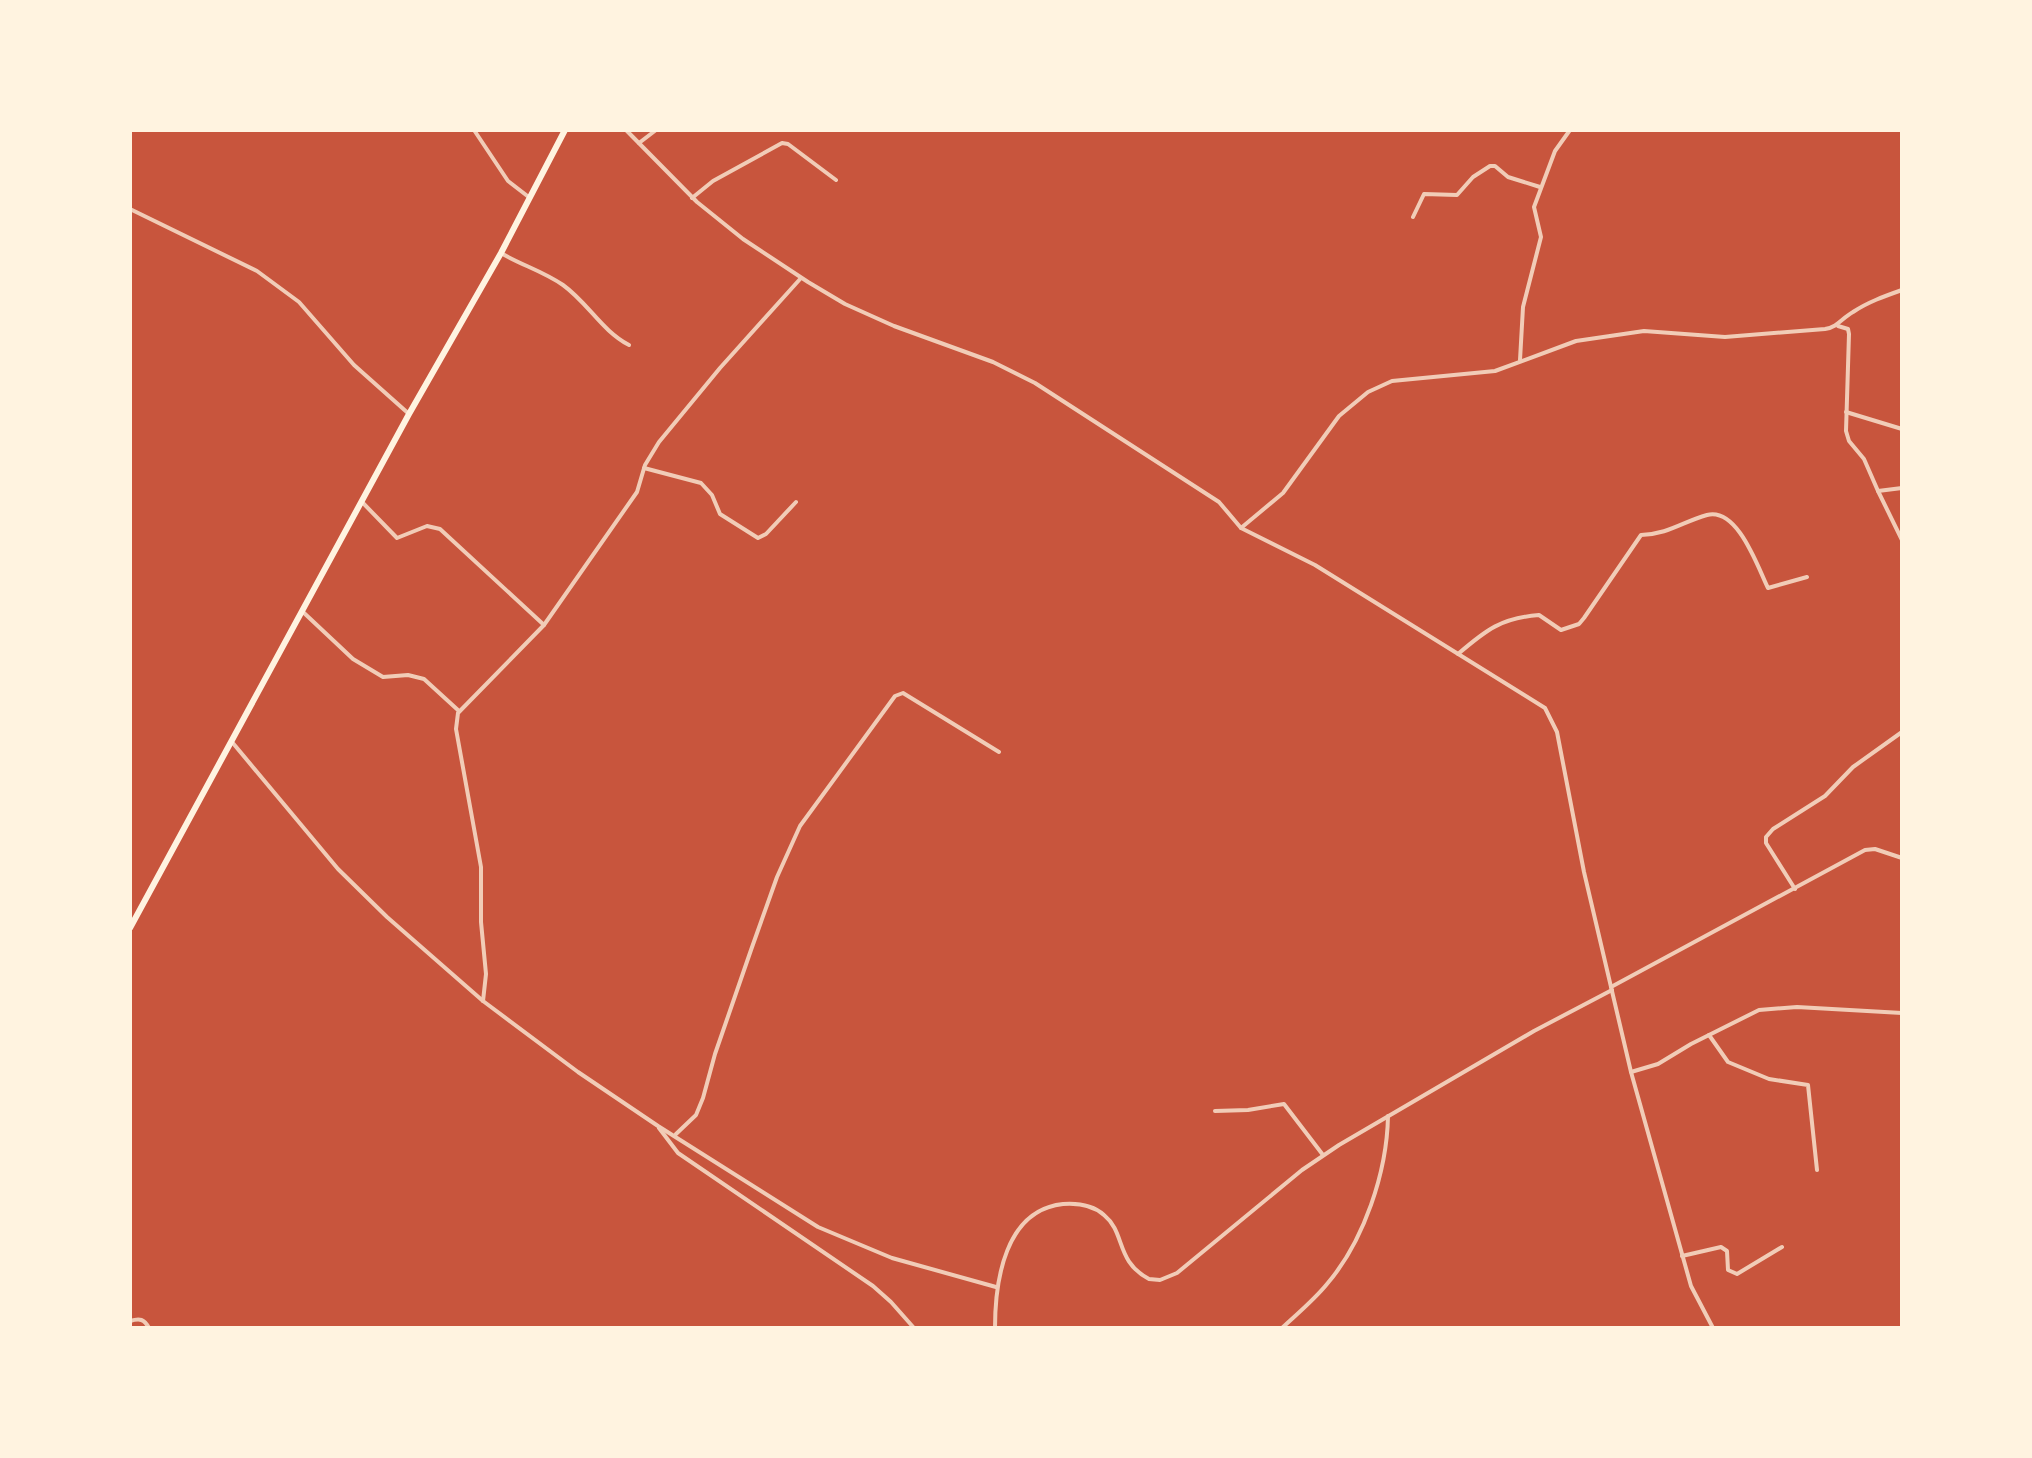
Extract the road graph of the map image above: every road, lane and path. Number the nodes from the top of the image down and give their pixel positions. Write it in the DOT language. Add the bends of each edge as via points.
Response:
graph roads {
  1 [pos="474,130"];
  2 [pos="565,130"];
  3 [pos="626,130"];
  4 [pos="656,130"];
  5 [pos="1570,130"];
  6 [pos="639,143"];
  7 [pos="836,180"];
  8 [pos="1540,187"];
  9 [pos="530,198"];
  10 [pos="692,198"];
  11 [pos="130,209"];
  12 [pos="1413,217"];
  13 [pos="501,253"];
  14 [pos="801,278"];
  15 [pos="1902,290"];
  16 [pos="1838,326"];
  17 [pos="629,345"];
  18 [pos="1520,360"];
  19 [pos="1846,412"];
  20 [pos="409,414"];
  21 [pos="1902,429"];
  22 [pos="644,468"];
  23 [pos="1902,488"];
  24 [pos="1878,491"];
  25 [pos="362,502"];
  26 [pos="796,502"];
  27 [pos="1241,528"];
  28 [pos="1902,540"];
  29 [pos="1807,577"];
  30 [pos="303,612"];
  31 [pos="544,625"];
  32 [pos="1458,654"];
  33 [pos="459,711"];
  34 [pos="1902,732"];
  35 [pos="232,742"];
  36 [pos="999,752"];
  37 [pos="1902,858"];
  38 [pos="1795,889"];
  39 [pos="130,928"];
  40 [pos="1611,988"];
  41 [pos="483,1001"];
  42 [pos="1902,1013"];
  43 [pos="1709,1035"];
  44 [pos="1631,1072"];
  45 [pos="1215,1111"];
  46 [pos="1388,1116"];
  47 [pos="658,1126"];
  48 [pos="675,1135"];
  49 [pos="1323,1155"];
  50 [pos="1817,1170"];
  51 [pos="1782,1247"];
  52 [pos="1682,1256"];
  53 [pos="996,1287"];
  54 [pos="130,1321"];
  55 [pos="149,1328"];
  56 [pos="914,1328"];
  57 [pos="995,1328"];
  58 [pos="1282,1328"];
  59 [pos="1713,1328"];
  1 -- 9 [label="street" via="508,181"];
  2 -- 9 [label="highway"];
  3 -- 6 [label="street"];
  4 -- 6 [label="street"];
  5 -- 8 [label="street"];
  6 -- 10 [label="street"];
  7 -- 10 [label="street" via="782,143"];
  8 -- 12 [label="street" via="1490,166 1457,195 1424,194"];
  8 -- 18 [label="street" via="1534,210 1541,237 1523,307"];
  9 -- 13 [label="highway"];
  10 -- 14 [label="street"];
  11 -- 20 [label="street" via="273,282"];
  13 -- 17 [label="street" via="562,284"];
  13 -- 20 [label="highway"];
  14 -- 22 [label="street" via="681,414"];
  14 -- 27 [label="street" via="894,326 1035,383 1219,502"];
  15 -- 16 [label="street" via="1853,311"];
  16 -- 18 [label="street" via="1725,337 1644,331 1576,341"];
  16 -- 19 [label="street" via="1849,334"];
  18 -- 27 [label="street" via="1485,373 1392,381 1368,392 1327,429 1277,499"];
  19 -- 21 [label="street"];
  19 -- 24 [label="street" via="1849,441 1861,453"];
  20 -- 25 [label="highway"];
  22 -- 26 [label="street" via="701,483 720,514 758,538"];
  22 -- 31 [label="street" via="637,492"];
  23 -- 24 [label="street"];
  24 -- 28 [label="street"];
  25 -- 30 [label="highway"];
  25 -- 31 [label="street" via="397,538 427,526 446,533"];
  27 -- 32 [label="street" via="1315,565"];
  29 -- 32 [label="street" via="1768,588 1744,538 1725,519 1711,514 1664,533 1641,535 1579,624 1561,630 1539,615 1504,621"];
  30 -- 33 [label="street" via="353,659 383,677 424,679"];
  30 -- 35 [label="highway"];
  31 -- 33 [label="street"];
  32 -- 40 [label="street" via="1545,708 1555,724"];
  33 -- 41 [label="street" via="456,729 481,867"];
  34 -- 38 [label="street" via="1766,837"];
  35 -- 39 [label="highway"];
  35 -- 41 [label="street" via="338,869"];
  36 -- 48 [label="street" via="903,693 895,696 800,826 737,989 703,1098 696,1115"];
  37 -- 38 [label="street" via="1871,848"];
  38 -- 40 [label="street"];
  40 -- 44 [label="street"];
  40 -- 46 [label="street"];
  41 -- 47 [label="street"];
  42 -- 43 [label="street" via="1773,1007"];
  43 -- 44 [label="street" via="1653,1066"];
  43 -- 50 [label="street" via="1734,1065 1769,1079 1808,1085"];
  44 -- 52 [label="street"];
  45 -- 49 [label="street" via="1284,1104"];
  46 -- 49 [label="street"];
  46 -- 58 [label="street" via="1380,1182 1349,1251 1325,1288"];
  47 -- 48 [label="street"];
  47 -- 56 [label="street" via="678,1153 873,1286"];
  48 -- 53 [label="street" via="818,1227 892,1258"];
  49 -- 53 [label="street" via="1167,1278 1143,1276 1124,1257 1107,1218 1075,1203 1052,1206 1022,1224 1008,1247"];
  51 -- 52 [label="street" via="1737,1274 1728,1270 1727,1251 1721,1247"];
  52 -- 59 [label="street"];
  53 -- 57 [label="street"];
  54 -- 55 [label="street" via="140,1319"];
}
